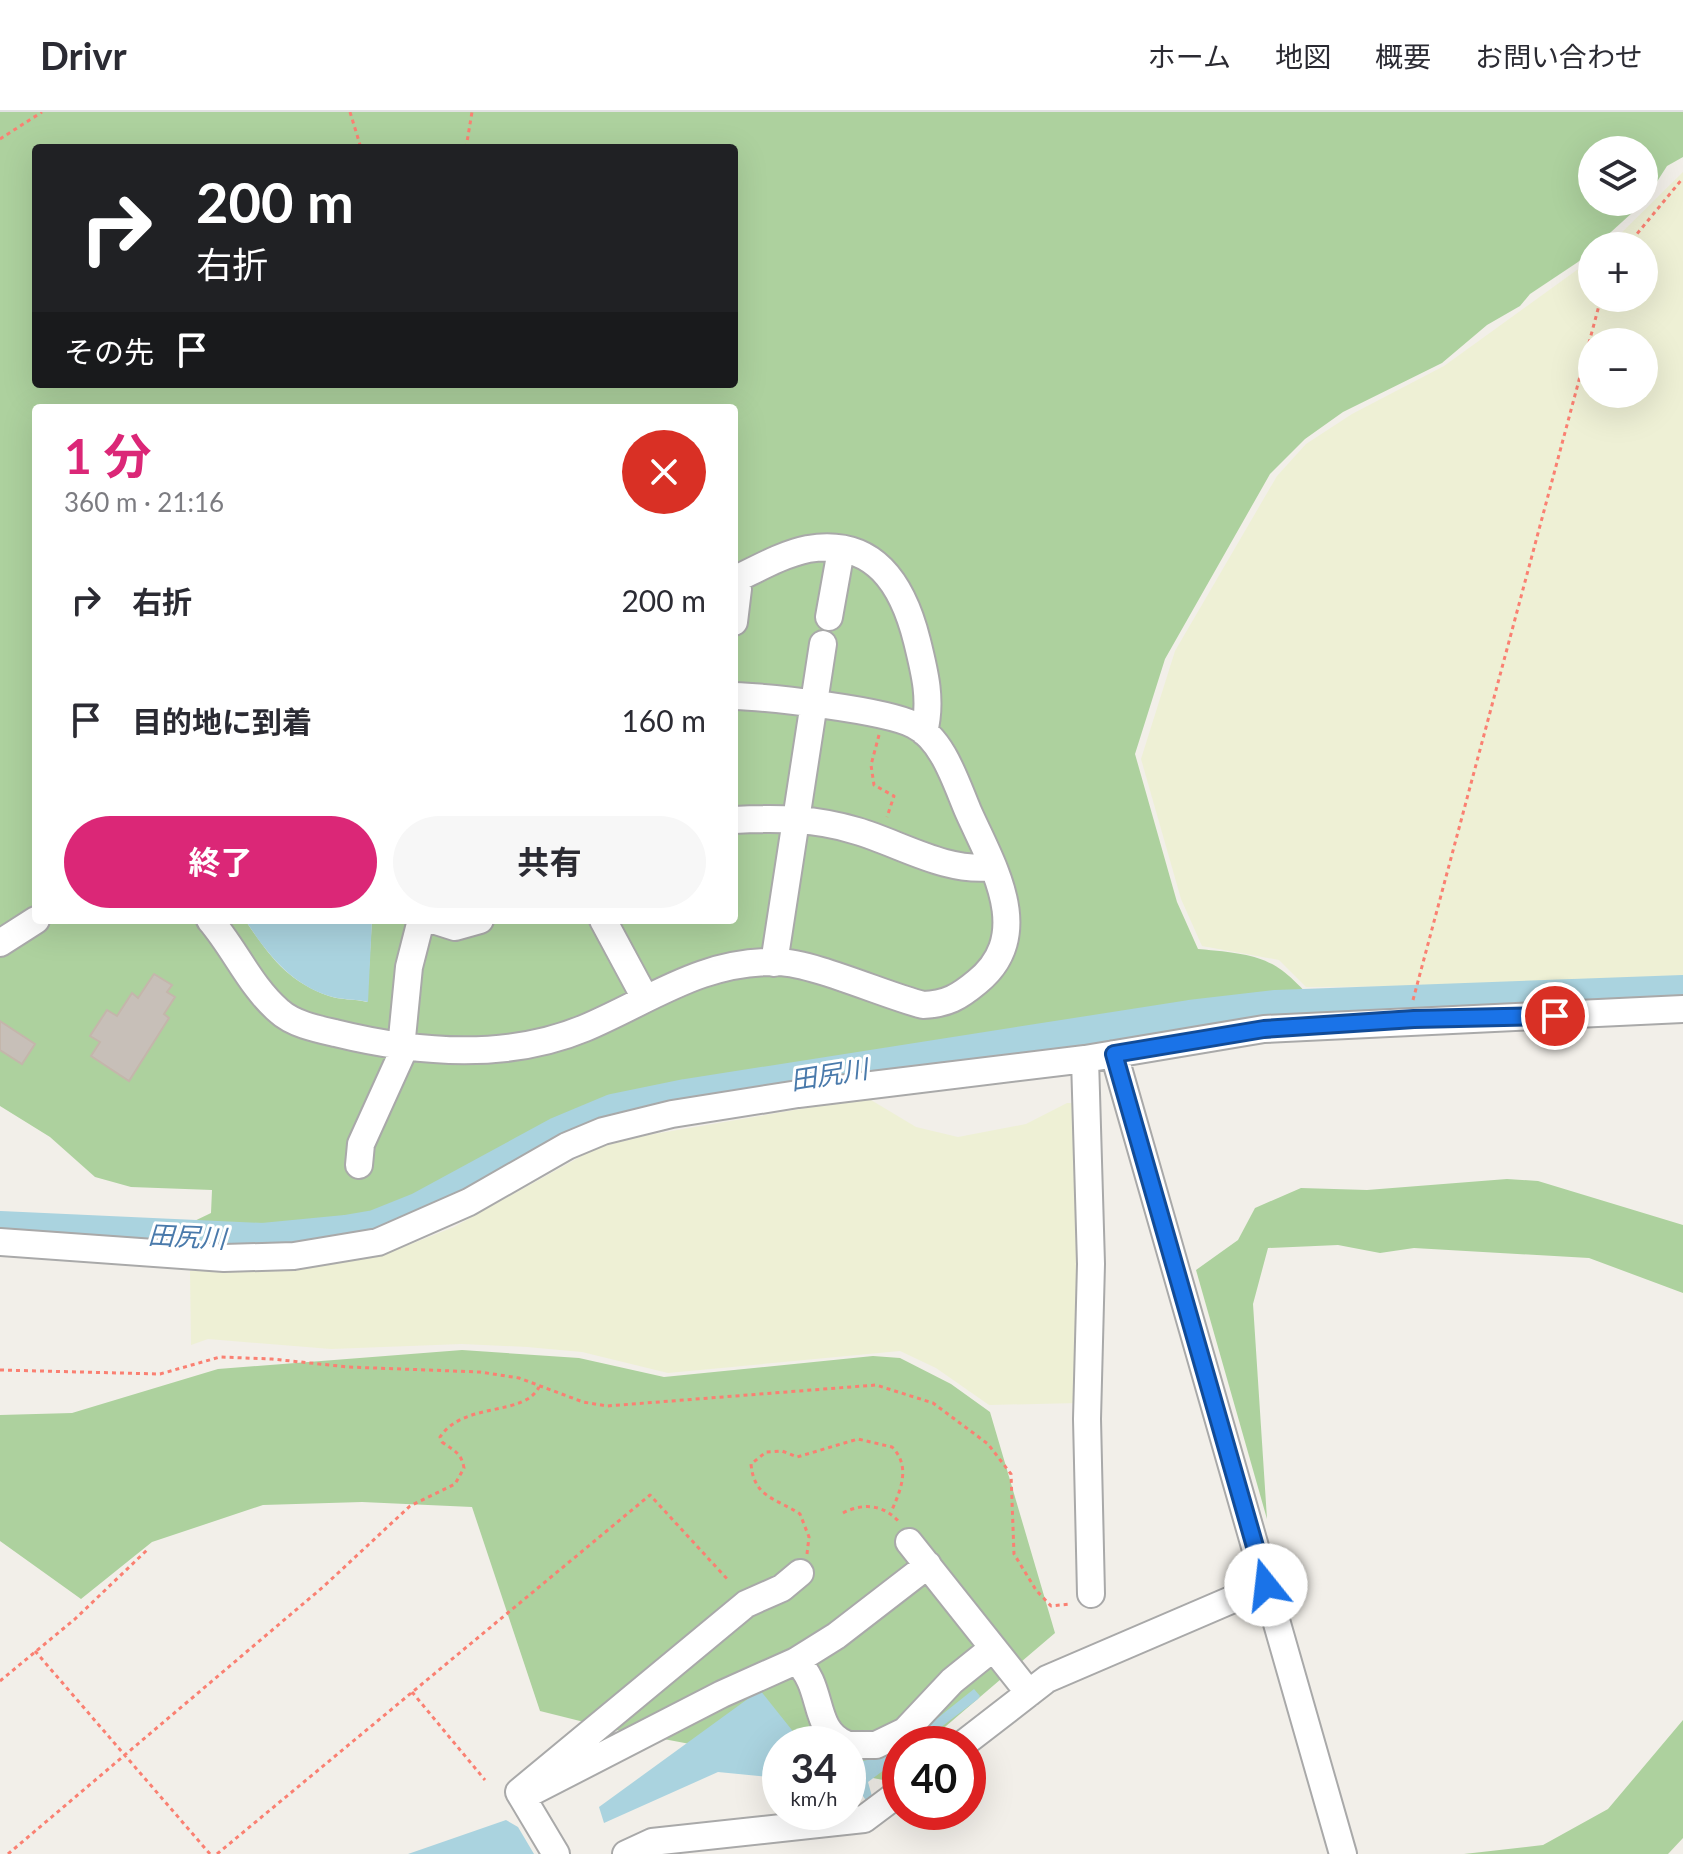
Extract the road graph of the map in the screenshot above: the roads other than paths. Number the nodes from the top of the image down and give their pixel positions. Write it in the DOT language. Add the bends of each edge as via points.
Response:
graph roads {
  1 [pos="841,550"];
  2 [pos="738,578"];
  3 [pos="829,617"];
  4 [pos="823,644"];
  5 [pos="738,697"];
  6 [pos="813,706"];
  7 [pos="924,732"];
  8 [pos="796,818"];
  9 [pos="738,820"];
  10 [pos="993,867"];
  11 [pos="32,923"];
  12 [pos="213,924"];
  13 [pos="420,924"];
  14 [pos="446,924"];
  15 [pos="466,924"];
  16 [pos="605,924"];
  17 [pos="0,943"];
  18 [pos="774,963"];
  19 [pos="645,998"];
  20 [pos="1683,1009"];
  21 [pos="403,1048"];
  22 [pos="1114,1054"];
  23 [pos="1085,1059"];
  24 [pos="359,1165"];
  25 [pos="0,1242"];
  26 [pos="909,1542"];
  27 [pos="928,1565"];
  28 [pos="800,1573"];
  29 [pos="1266,1585"];
  30 [pos="1091,1594"];
  31 [pos="993,1648"];
  32 [pos="796,1661"];
  33 [pos="1029,1693"];
  34 [pos="827,1726"];
  35 [pos="986,1726"];
  36 [pos="866,1745"];
  37 [pos="522,1797"];
  38 [pos="882,1806"];
  39 [pos="556,1854"];
  40 [pos="626,1854"];
  41 [pos="1343,1854"];
  1 -- 2 [label="street" via="808,549"];
  1 -- 3 [label="street"];
  1 -- 7 [label="street" via="858,553 893,578 908,612 929,698"];
  4 -- 6 [label="street"];
  5 -- 6 [label="street"];
  6 -- 7 [label="street" via="885,717"];
  6 -- 8 [label="street"];
  7 -- 10 [label="street" via="946,763"];
  8 -- 9 [label="street"];
  8 -- 10 [label="street" via="879,838 970,870"];
  8 -- 18 [label="street"];
  10 -- 18 [label="street" via="1003,892 1008,934 983,977 946,1004 923,1005"];
  11 -- 17 [label="street"];
  12 -- 21 [label="street" via="281,1013 313,1027"];
  13 -- 21 [label="street" via="409,967"];
  14 -- 15 [label="street"];
  16 -- 19 [label="street"];
  18 -- 19 [label="street" via="695,974"];
  19 -- 21 [label="street" via="545,1042 465,1051"];
  20 -- 22 [label="street" via="1264,1029"];
  21 -- 24 [label="street" via="361,1144"];
  22 -- 23 [label="street"];
  22 -- 29 [label="street"];
  23 -- 25 [label="street" via="798,1094 640,1121 567,1146 469,1202 391,1236 350,1247 294,1256 224,1258"];
  23 -- 30 [label="street"];
  26 -- 27 [label="street"];
  27 -- 31 [label="street"];
  27 -- 32 [label="street"];
  28 -- 37 [label="street" via="782,1588 746,1604 519,1792"];
  29 -- 33 [label="street" via="1047,1679"];
  29 -- 41 [label="street"];
  31 -- 33 [label="street"];
  31 -- 36 [label="street" via="898,1736"];
  32 -- 34 [label="street" via="813,1681"];
  32 -- 37 [label="street"];
  33 -- 35 [label="street"];
  37 -- 39 [label="street"];
  38 -- 40 [label="street" via="864,1819 652,1842"];
}
